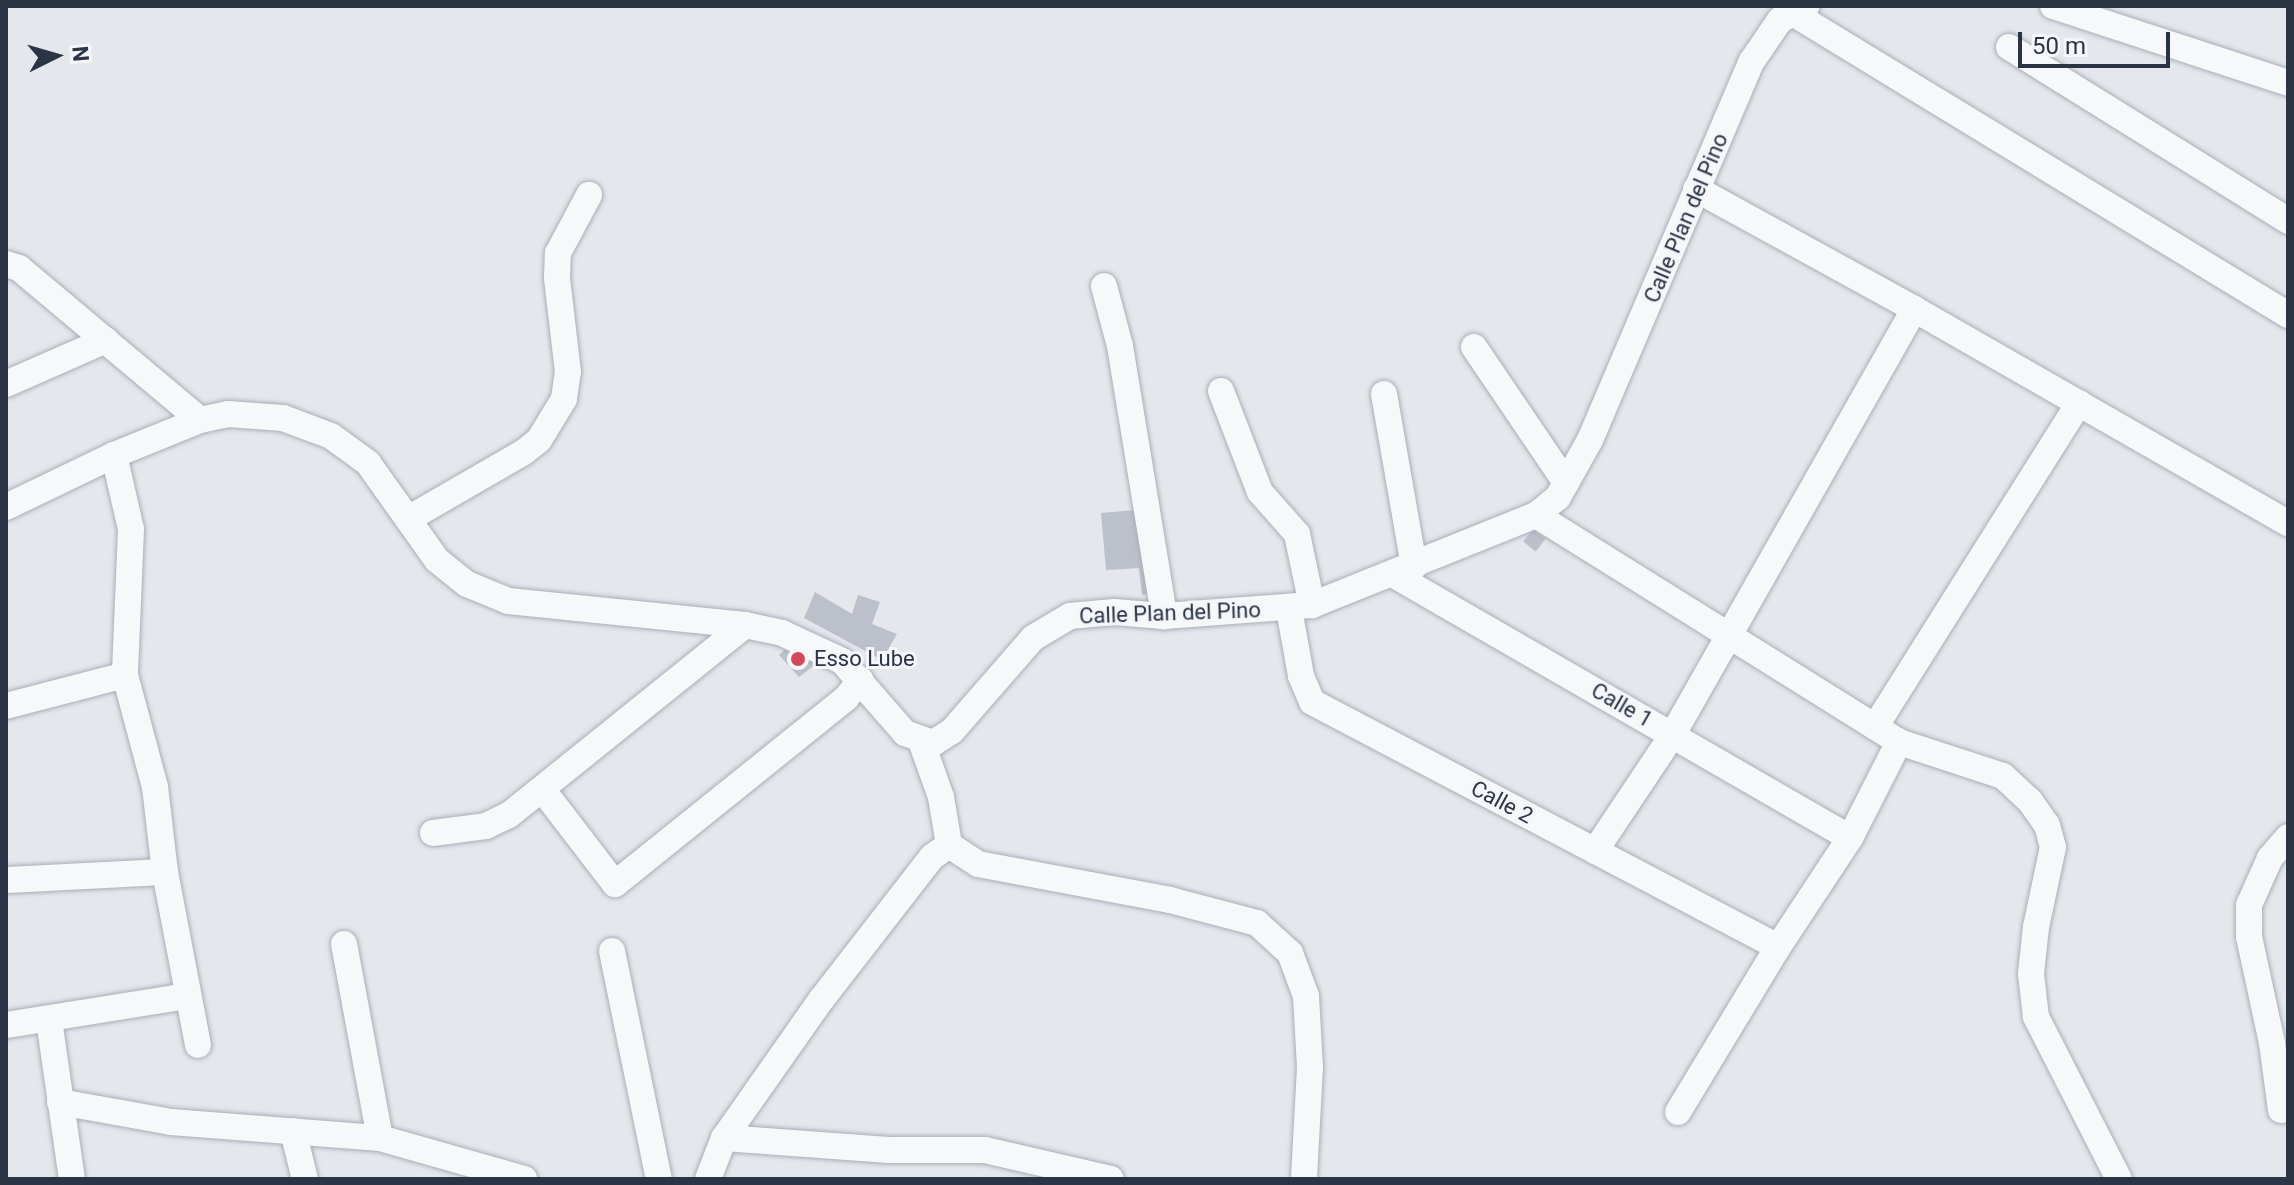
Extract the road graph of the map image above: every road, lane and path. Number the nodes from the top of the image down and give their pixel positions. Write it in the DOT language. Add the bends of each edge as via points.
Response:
graph roads {
  1 [pos="2053,6"];
  2 [pos="1799,9"];
  3 [pos="2126,18"];
  4 [pos="2009,47"];
  5 [pos="2288,83"];
  6 [pos="1696,189"];
  7 [pos="589,195"];
  8 [pos="2288,221"];
  9 [pos="6,264"];
  10 [pos="1104,286"];
  11 [pos="1914,309"];
  12 [pos="2288,315"];
  13 [pos="106,340"];
  14 [pos="1474,347"];
  15 [pos="6,384"];
  16 [pos="1221,391"];
  17 [pos="1384,394"];
  18 [pos="2079,403"];
  19 [pos="200,420"];
  20 [pos="114,455"];
  21 [pos="1566,483"];
  22 [pos="6,507"];
  23 [pos="1536,515"];
  24 [pos="408,519"];
  25 [pos="2288,523"];
  26 [pos="1404,570"];
  27 [pos="1300,607"];
  28 [pos="1164,616"];
  29 [pos="745,625"];
  30 [pos="1727,634"];
  31 [pos="125,675"];
  32 [pos="861,680"];
  33 [pos="6,706"];
  34 [pos="1875,727"];
  35 [pos="1673,734"];
  36 [pos="921,741"];
  37 [pos="1899,742"];
  38 [pos="542,789"];
  39 [pos="433,833"];
  40 [pos="2288,837"];
  41 [pos="1850,838"];
  42 [pos="949,845"];
  43 [pos="1595,851"];
  44 [pos="165,872"];
  45 [pos="6,880"];
  46 [pos="344,944"];
  47 [pos="1778,947"];
  48 [pos="612,951"];
  49 [pos="187,996"];
  50 [pos="49,1020"];
  51 [pos="6,1025"];
  52 [pos="198,1045"];
  53 [pos="60,1102"];
  54 [pos="2281,1110"];
  55 [pos="1678,1112"];
  56 [pos="293,1131"];
  57 [pos="380,1138"];
  58 [pos="724,1138"];
  59 [pos="72,1179"];
  60 [pos="305,1179"];
  61 [pos="524,1179"];
  62 [pos="659,1179"];
  63 [pos="708,1179"];
  64 [pos="1111,1179"];
  65 [pos="1304,1179"];
  66 [pos="2119,1179"];
  1 -- 3 [label="street"];
  2 -- 6 [label="street, Calle Plan del Pino" via="1773,28 1752,61"];
  2 -- 12 [label="street"];
  3 -- 5 [label="street"];
  4 -- 8 [label="street"];
  6 -- 11 [label="street"];
  6 -- 21 [label="street, Calle Plan del Pino" via="1590,440"];
  7 -- 24 [label="street" via="558,253 568,372 564,399 539,440 524,452"];
  9 -- 13 [label="street" via="19,268"];
  10 -- 28 [label="street" via="1120,346"];
  11 -- 18 [label="street"];
  11 -- 30 [label="street"];
  13 -- 15 [label="street"];
  13 -- 19 [label="street"];
  14 -- 21 [label="street"];
  16 -- 27 [label="street, Calle 2" via="1260,492 1297,534"];
  17 -- 26 [label="street"];
  18 -- 25 [label="street"];
  18 -- 34 [label="street"];
  19 -- 20 [label="street"];
  19 -- 24 [label="street" via="228,414 283,418 314,427 368,463"];
  20 -- 22 [label="street"];
  20 -- 31 [label="street" via="131,529"];
  21 -- 23 [label="street, Calle Plan del Pino"];
  23 -- 26 [label="street, Calle Plan del Pino"];
  23 -- 30 [label="street"];
  24 -- 29 [label="street" via="445,570 495,598"];
  26 -- 27 [label="street, Calle Plan del Pino"];
  26 -- 35 [label="street, Calle 1"];
  27 -- 28 [label="street, Calle Plan del Pino"];
  27 -- 43 [label="street, Calle 2" via="1301,676 1312,702"];
  28 -- 36 [label="street, Calle Plan del Pino" via="1070,616 1033,638 943,739"];
  29 -- 32 [label="street" via="820,648"];
  29 -- 38 [label="street"];
  30 -- 34 [label="street"];
  30 -- 35 [label="street"];
  31 -- 33 [label="street"];
  31 -- 44 [label="street" via="155,787"];
  32 -- 36 [label="street" via="905,733"];
  32 -- 38 [label="street" via="846,698 615,884"];
  34 -- 37 [label="street"];
  35 -- 41 [label="street, Calle 1"];
  35 -- 43 [label="street"];
  36 -- 42 [label="street" via="941,797"];
  37 -- 41 [label="street"];
  37 -- 66 [label="street" via="2003,776 2047,825 2053,847 2031,974 2036,1017"];
  38 -- 39 [label="street" via="486,826"];
  40 -- 54 [label="street" via="2270,858 2249,905 2249,937"];
  41 -- 47 [label="street"];
  42 -- 58 [label="street" via="932,857 821,1000"];
  42 -- 65 [label="street" via="978,864 1170,900 1257,923 1290,953 1306,996 1310,1067"];
  43 -- 47 [label="street, Calle 2"];
  44 -- 45 [label="street"];
  44 -- 49 [label="street"];
  46 -- 57 [label="street"];
  47 -- 55 [label="street"];
  48 -- 62 [label="street"];
  49 -- 50 [label="street"];
  49 -- 52 [label="street"];
  50 -- 51 [label="street"];
  50 -- 53 [label="street"];
  53 -- 56 [label="street" via="171,1122"];
  53 -- 59 [label="street"];
  56 -- 57 [label="street"];
  56 -- 60 [label="street"];
  57 -- 61 [label="street"];
  58 -- 63 [label="street"];
  58 -- 64 [label="street" via="889,1150 985,1150"];
}
